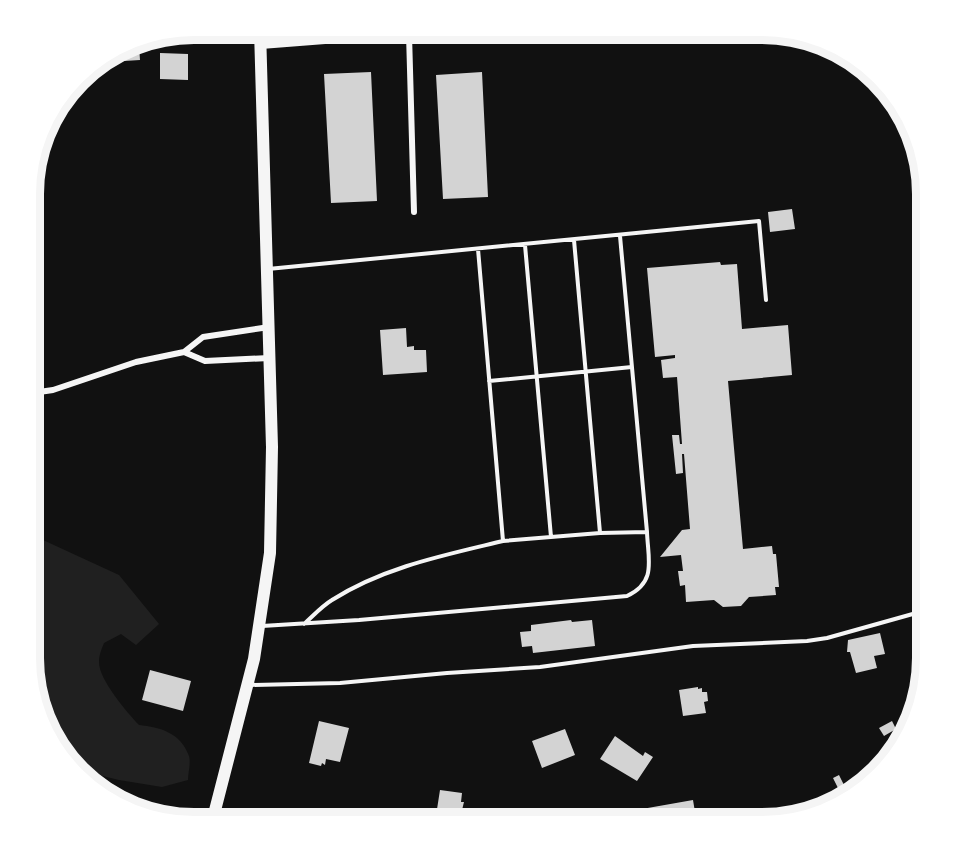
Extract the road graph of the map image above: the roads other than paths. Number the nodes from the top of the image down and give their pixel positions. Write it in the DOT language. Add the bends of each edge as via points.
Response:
graph roads {
  1 [pos="261,40"];
  2 [pos="333,40"];
  3 [pos="410,40"];
  4 [pos="261,46"];
  5 [pos="414,212"];
  6 [pos="620,236"];
  7 [pos="574,240"];
  8 [pos="525,245"];
  9 [pos="478,249"];
  10 [pos="267,269"];
  11 [pos="766,300"];
  12 [pos="269,327"];
  13 [pos="184,352"];
  14 [pos="269,358"];
  15 [pos="632,367"];
  16 [pos="586,372"];
  17 [pos="537,377"];
  18 [pos="489,381"];
  19 [pos="40,392"];
  20 [pos="646,532"];
  21 [pos="600,533"];
  22 [pos="551,537"];
  23 [pos="503,541"];
  24 [pos="916,613"];
  25 [pos="303,625"];
  26 [pos="260,626"];
  27 [pos="249,685"];
  28 [pos="215,812"];
  1 -- 4 [label="main road"];
  2 -- 4 [label="street"];
  3 -- 5 [label="street"];
  4 -- 10 [label="main road"];
  6 -- 7 [label="lane"];
  6 -- 11 [label="lane" via="759,221"];
  6 -- 15 [label="lane"];
  7 -- 8 [label="lane"];
  7 -- 16 [label="lane"];
  8 -- 9 [label="lane"];
  8 -- 17 [label="lane"];
  9 -- 10 [label="lane"];
  9 -- 18 [label="lane"];
  10 -- 12 [label="main road"];
  12 -- 13 [label="street" via="203,337"];
  12 -- 14 [label="main road"];
  13 -- 14 [label="street" via="205,361"];
  13 -- 19 [label="street" via="136,362"];
  14 -- 26 [label="main road" via="271,518"];
  15 -- 16 [label="lane"];
  15 -- 20 [label="lane"];
  16 -- 17 [label="lane"];
  16 -- 21 [label="lane"];
  17 -- 18 [label="lane"];
  17 -- 22 [label="lane"];
  18 -- 23 [label="lane"];
  20 -- 21 [label="lane"];
  20 -- 25 [label="lane" via="649,574 645,584 627,596"];
  21 -- 22 [label="lane"];
  22 -- 23 [label="lane"];
  23 -- 25 [label="lane" via="412,564 375,578 332,600"];
  24 -- 27 [label="lane" via="807,641 693,645 540,668 340,683"];
  25 -- 26 [label="lane"];
  26 -- 27 [label="main road"];
  27 -- 28 [label="main road"];
}
